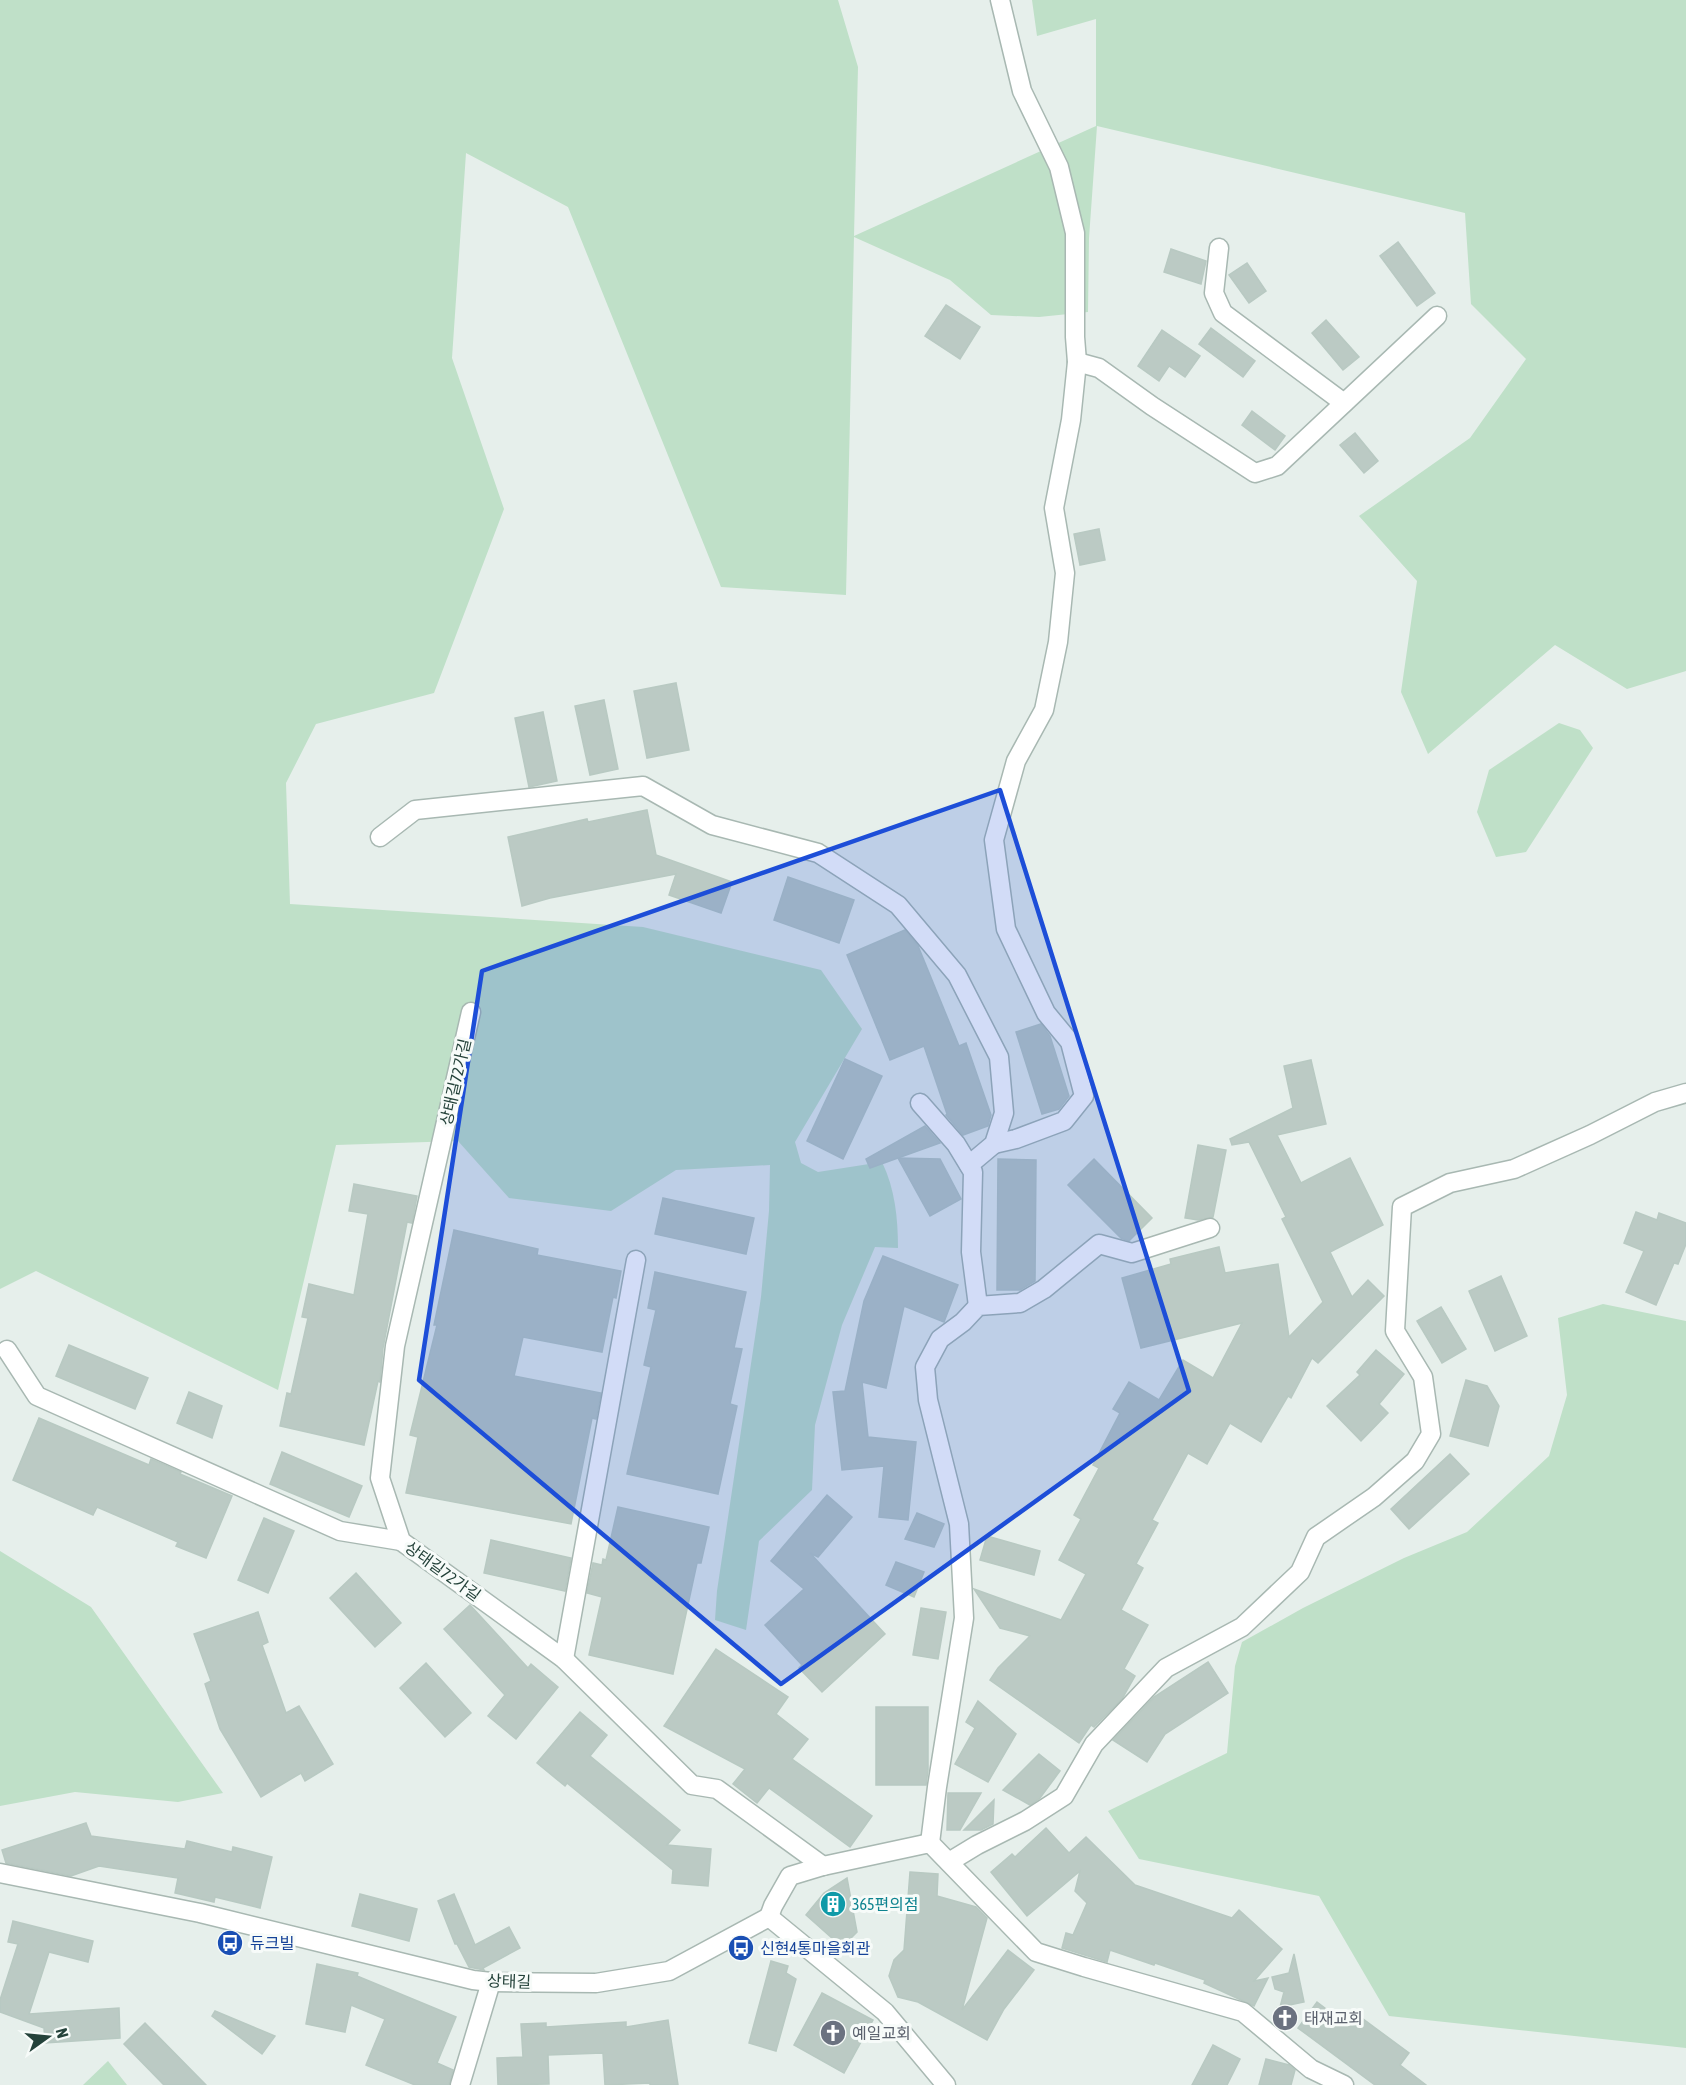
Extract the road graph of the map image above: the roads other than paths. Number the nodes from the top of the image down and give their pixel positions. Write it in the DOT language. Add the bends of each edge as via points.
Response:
graph roads {
  1 [pos="1000,0"];
  2 [pos="1219,248"];
  3 [pos="1437,316"];
  4 [pos="1077,362"];
  5 [pos="1344,403"];
  6 [pos="380,837"];
  7 [pos="471,1012"];
  8 [pos="1686,1093"];
  9 [pos="920,1103"];
  10 [pos="994,1144"];
  11 [pos="969,1165"];
  12 [pos="1210,1228"];
  13 [pos="636,1260"];
  14 [pos="978,1306"];
  15 [pos="7,1350"];
  16 [pos="401,1541"];
  17 [pos="564,1659"];
  18 [pos="930,1843"];
  19 [pos="949,1862"];
  20 [pos="823,1866"];
  21 [pos="0,1873"];
  22 [pos="769,1917"];
  23 [pos="491,1982"];
  24 [pos="460,2085"];
  25 [pos="946,2085"];
  26 [pos="1344,2085"];
  1 -- 4 [label="street" via="1022,91 1059,168 1075,233"];
  2 -- 5 [label="street" via="1214,293 1223,313"];
  3 -- 5 [label="street"];
  4 -- 5 [label="street" via="1099,368 1255,473 1277,466"];
  4 -- 10 [label="street" via="1071,420 1054,508 1065,573 1058,642 1044,710 1016,761 994,840 1006,929 1046,1013 1070,1042 1084,1096 1064,1121"];
  6 -- 10 [label="street" via="415,810 643,786 712,825 818,853 898,905 957,975 999,1057 1004,1113"];
  7 -- 16 [label="street, 상태길72가길" via="395,1346 380,1479"];
  8 -- 19 [label="street" via="1655,1102 1514,1169 1450,1183 1402,1207 1395,1331 1423,1377 1431,1434 1415,1461 1374,1497 1316,1537 1300,1572 1242,1627 1166,1668 1094,1744 1064,1796"];
  9 -- 11 [label="street"];
  10 -- 11 [label="street"];
  11 -- 14 [label="street" via="973,1172 971,1252"];
  12 -- 14 [label="street" via="1132,1253 1099,1244 1020,1304"];
  13 -- 17 [label="street"];
  14 -- 18 [label="street" via="940,1339 926,1367 928,1400 959,1524 964,1618"];
  15 -- 16 [label="street" via="37,1396 340,1531"];
  16 -- 17 [label="street, 상태길72가길"];
  17 -- 20 [label="street, 상태길72가길" via="692,1785 717,1790"];
  18 -- 19 [label="street"];
  18 -- 20 [label="street"];
  19 -- 26 [label="street" via="1036,1952 1243,2012 1311,2069"];
  20 -- 22 [label="street" via="790,1876"];
  21 -- 23 [label="street, 상태길" via="200,1913"];
  22 -- 23 [label="street, 상태길" via="669,1971 596,1983"];
  22 -- 25 [label="street" via="885,2012"];
  23 -- 24 [label="street"];
}
